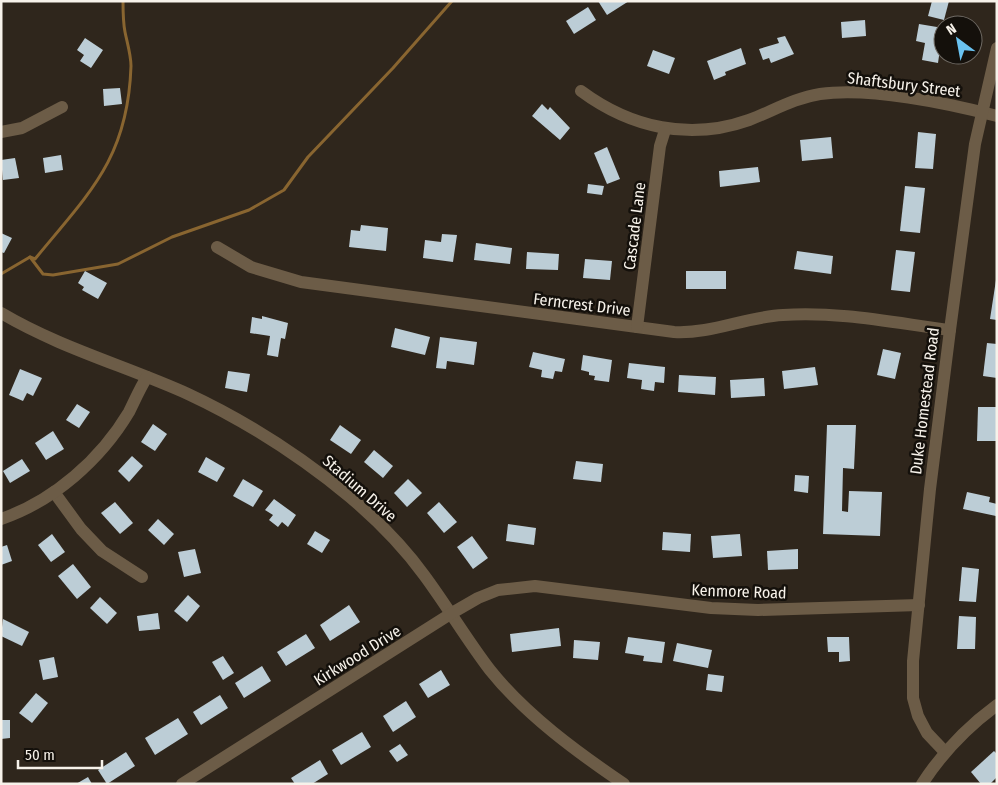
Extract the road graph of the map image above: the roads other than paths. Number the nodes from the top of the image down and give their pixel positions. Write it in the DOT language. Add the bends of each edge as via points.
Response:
graph roads {
  1 [pos="997,48"];
  2 [pos="581,91"];
  3 [pos="62,107"];
  4 [pos="982,112"];
  5 [pos="997,116"];
  6 [pos="665,130"];
  7 [pos="1,132"];
  8 [pos="217,247"];
  9 [pos="1,313"];
  10 [pos="637,327"];
  11 [pos="950,330"];
  12 [pos="146,377"];
  13 [pos="54,492"];
  14 [pos="1,519"];
  15 [pos="142,576"];
  16 [pos="560,589"];
  17 [pos="919,605"];
  18 [pos="452,613"];
  19 [pos="997,705"];
  20 [pos="945,752"];
  21 [pos="182,784"];
  22 [pos="624,784"];
  23 [pos="922,784"];
  1 -- 4 [label="street, Duke Homestead Road"];
  2 -- 6 [label="street, Shaftsbury Street" via="615,113"];
  3 -- 7 [label="street" via="22,128"];
  4 -- 5 [label="street, Shaftsbury Street"];
  4 -- 6 [label="street, Shaftsbury Street" via="874,94 836,92 803,97 750,119 717,128"];
  4 -- 11 [label="street, Duke Homestead Road"];
  6 -- 10 [label="street, Cascade Lane" via="660,146"];
  8 -- 10 [label="street, Ferncrest Drive" via="251,267 301,282"];
  9 -- 12 [label="street, Stadium Drive" via="60,344"];
  10 -- 11 [label="street, Ferncrest Drive" via="698,332 780,315 808,313"];
  11 -- 17 [label="street, Duke Homestead Road"];
  12 -- 13 [label="street" via="130,411 101,450"];
  12 -- 18 [label="street, Stadium Drive" via="237,419 314,468 400,545"];
  13 -- 14 [label="street"];
  13 -- 15 [label="street" via="102,551"];
  16 -- 17 [label="street, Kenmore Road" via="720,609"];
  16 -- 18 [label="street, Kirkwood Drive" via="535,586 498,590"];
  17 -- 20 [label="street, Duke Homestead Road" via="913,661 915,707 927,733"];
  18 -- 21 [label="street, Kirkwood Drive"];
  18 -- 22 [label="street, Stadium Drive" via="491,671 529,710"];
  19 -- 20 [label="street" via="971,725"];
  20 -- 23 [label="street"];
}
